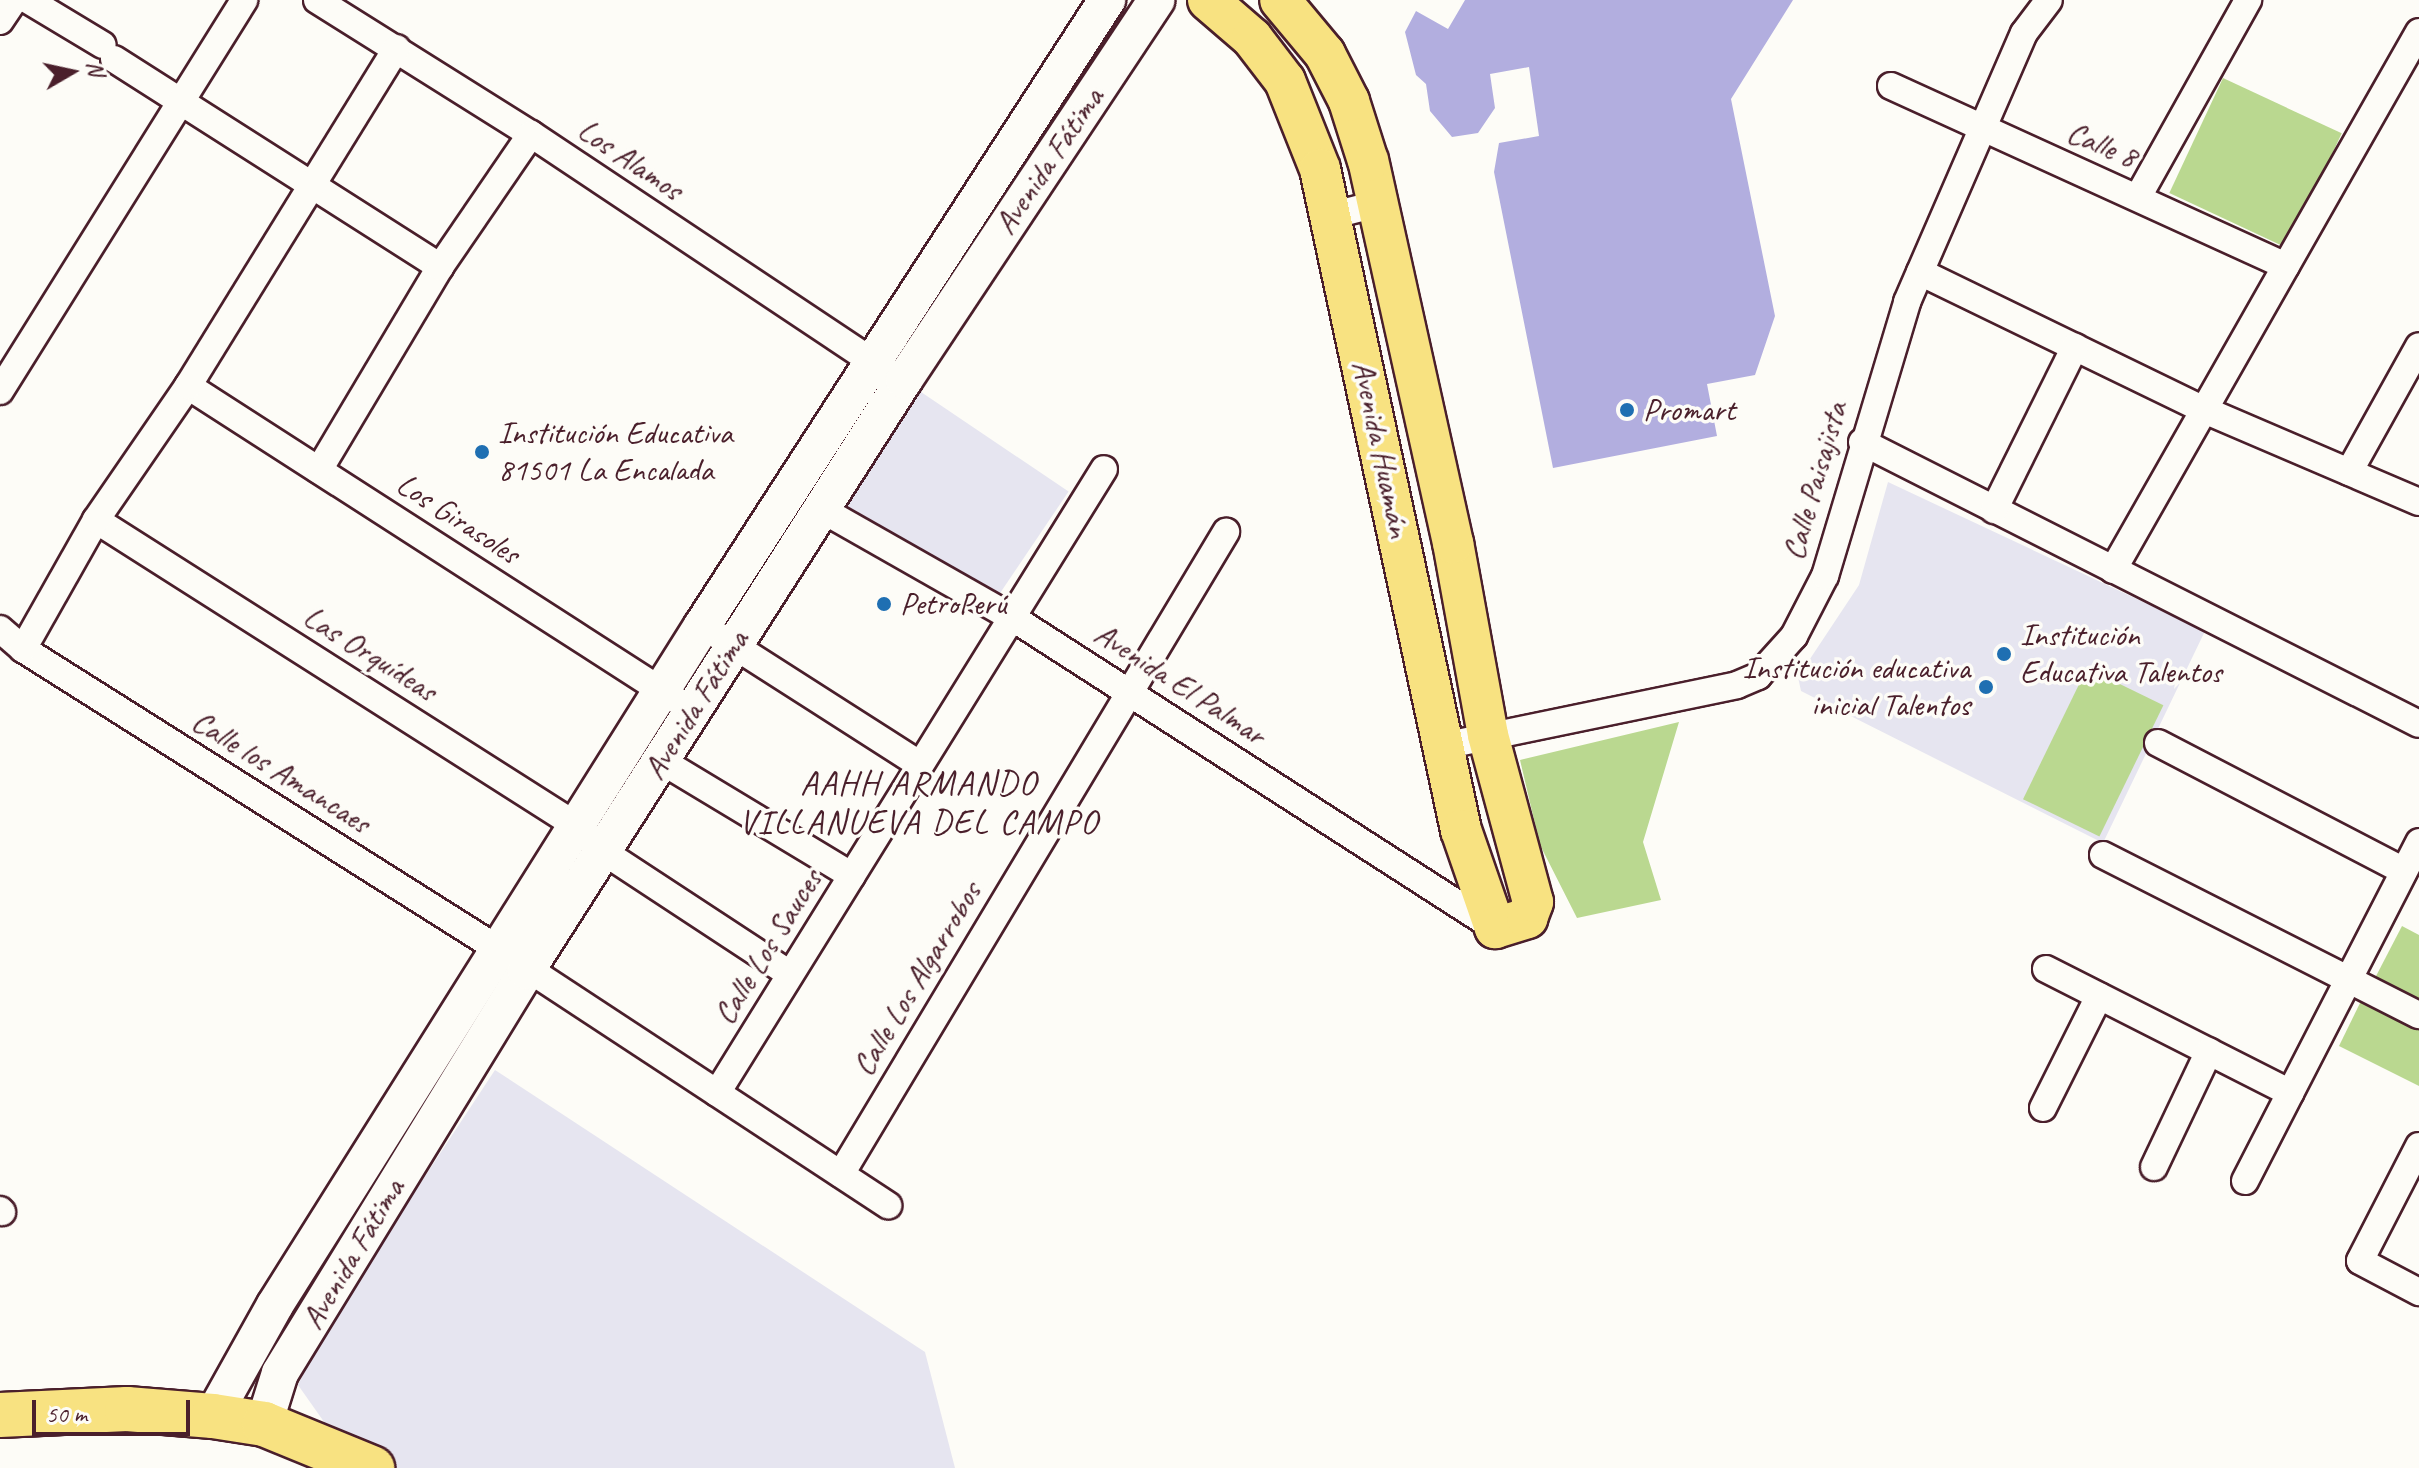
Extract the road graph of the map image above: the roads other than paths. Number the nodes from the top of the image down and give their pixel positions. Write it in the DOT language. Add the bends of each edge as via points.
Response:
graph roads {
  1 [pos="14,0"];
  2 [pos="28,0"];
  3 [pos="244,0"];
  4 [pos="317,0"];
  5 [pos="1107,0"];
  6 [pos="1156,0"];
  7 [pos="1208,0"];
  8 [pos="1280,0"];
  9 [pos="2049,0"];
  10 [pos="2248,0"];
  11 [pos="0,21"];
  12 [pos="2419,32"];
  13 [pos="397,48"];
  14 [pos="1891,86"];
  15 [pos="182,104"];
  16 [pos="1982,130"];
  17 [pos="531,134"];
  18 [pos="1018,137"];
  19 [pos="1050,159"];
  20 [pos="313,182"];
  21 [pos="2138,197"];
  22 [pos="1377,204"];
  23 [pos="1330,216"];
  24 [pos="2286,266"];
  25 [pos="440,267"];
  26 [pos="1920,272"];
  27 [pos="2419,346"];
  28 [pos="2075,347"];
  29 [pos="872,363"];
  30 [pos="904,380"];
  31 [pos="188,386"];
  32 [pos="0,391"];
  33 [pos="2202,409"];
  34 [pos="1862,442"];
  35 [pos="1104,469"];
  36 [pos="319,470"];
  37 [pos="2349,472"];
  38 [pos="2419,502"];
  39 [pos="821,509"];
  40 [pos="1994,510"];
  41 [pos="96,520"];
  42 [pos="1226,532"];
  43 [pos="2113,570"];
  44 [pos="1013,618"];
  45 [pos="702,626"];
  46 [pos="0,629"];
  47 [pos="734,645"];
  48 [pos="23,649"];
  49 [pos="1129,692"];
  50 [pos="678,701"];
  51 [pos="2419,724"];
  52 [pos="1488,735"];
  53 [pos="2158,743"];
  54 [pos="1443,746"];
  55 [pos="660,760"];
  56 [pos="919,764"];
  57 [pos="577,826"];
  58 [pos="2419,842"];
  59 [pos="604,852"];
  60 [pos="2103,855"];
  61 [pos="2404,871"];
  62 [pos="852,876"];
  63 [pos="1495,928"];
  64 [pos="512,960"];
  65 [pos="2046,969"];
  66 [pos="790,974"];
  67 [pos="2349,979"];
  68 [pos="2099,996"];
  69 [pos="2419,1015"];
  70 [pos="2209,1051"];
  71 [pos="717,1093"];
  72 [pos="2290,1093"];
  73 [pos="2043,1108"];
  74 [pos="2419,1146"];
  75 [pos="2154,1167"];
  76 [pos="841,1174"];
  77 [pos="2245,1181"];
  78 [pos="888,1205"];
  79 [pos="2419,1292"];
  80 [pos="0,1415"];
  81 [pos="213,1416"];
  82 [pos="264,1424"];
  83 [pos="372,1468"];
  1 -- 11 [label="street"];
  2 -- 15 [label="street"];
  3 -- 15 [label="street"];
  4 -- 13 [label="street, Los Alamos"];
  5 -- 18 [label="main road, Avenida Fátima"];
  6 -- 19 [label="main road, Avenida Fátima"];
  7 -- 23 [label="main road, Avenida Huamán" via="1252,38 1285,81 1306,124"];
  8 -- 22 [label="main road, Avenida Huamán" via="1325,54 1349,101"];
  9 -- 16 [label="street, Calle Paisajista" via="2024,33"];
  10 -- 21 [label="street"];
  12 -- 24 [label="street"];
  13 -- 17 [label="street, Los Alamos"];
  13 -- 20 [label="street"];
  14 -- 16 [label="street, Calle 8"];
  15 -- 20 [label="street"];
  15 -- 32 [label="street"];
  16 -- 21 [label="street, Calle 8"];
  16 -- 26 [label="street, Calle Paisajista"];
  17 -- 25 [label="street"];
  17 -- 29 [label="street, Los Alamos"];
  18 -- 19 [label="main road"];
  18 -- 29 [label="main road, Avenida Fátima"];
  19 -- 30 [label="main road, Avenida Fátima"];
  20 -- 25 [label="street"];
  20 -- 31 [label="street"];
  21 -- 24 [label="street, Calle 8"];
  22 -- 23 [label="street"];
  22 -- 52 [label="main road, Avenida Huamán" via="1453,543"];
  23 -- 54 [label="main road, Avenida Huamán"];
  24 -- 33 [label="street"];
  25 -- 36 [label="street"];
  26 -- 28 [label="street"];
  26 -- 34 [label="street, Calle Paisajista"];
  27 -- 37 [label="street"];
  28 -- 33 [label="street"];
  28 -- 40 [label="street"];
  29 -- 30 [label="street, Los Alamos"];
  29 -- 45 [label="main road, Avenida Fátima"];
  30 -- 39 [label="main road, Avenida Fátima"];
  31 -- 36 [label="street, Los Girasoles"];
  31 -- 41 [label="street"];
  33 -- 37 [label="street"];
  33 -- 43 [label="street"];
  34 -- 40 [label="street"];
  34 -- 52 [label="street, Calle Paisajista" via="1825,576 1794,636 1758,676 1693,695"];
  35 -- 44 [label="street, Calle Los Sauces"];
  36 -- 50 [label="street, Los Girasoles"];
  37 -- 38 [label="street"];
  39 -- 44 [label="street, Avenida El Palmar"];
  39 -- 47 [label="main road, Avenida Fátima"];
  40 -- 43 [label="street"];
  41 -- 48 [label="street"];
  41 -- 57 [label="street, Las Orquídeas"];
  42 -- 49 [label="street, Calle Los Algarrobos"];
  43 -- 51 [label="street"];
  44 -- 49 [label="street, Avenida El Palmar"];
  44 -- 56 [label="street, Calle Los Sauces"];
  45 -- 47 [label="street"];
  45 -- 50 [label="main road, Avenida Fátima"];
  46 -- 48 [label="street, Calle los Amancaes"];
  47 -- 50 [label="main road, Avenida Fátima"];
  47 -- 56 [label="street"];
  48 -- 64 [label="street, Calle los Amancaes"];
  49 -- 63 [label="street, Avenida El Palmar"];
  49 -- 76 [label="street, Calle Los Algarrobos"];
  50 -- 55 [label="main road, Avenida Fátima"];
  50 -- 57 [label="main road, Avenida Fátima"];
  52 -- 54 [label="street, Calle Paisajista"];
  52 -- 63 [label="main road, Avenida Huamán" via="1534,910 1527,918"];
  53 -- 61 [label="street"];
  54 -- 63 [label="main road, Avenida Huamán" via="1461,830"];
  55 -- 59 [label="main road, Avenida Fátima"];
  55 -- 62 [label="street"];
  56 -- 62 [label="street, Calle Los Sauces"];
  57 -- 59 [label="street, Las Orquídeas"];
  57 -- 64 [label="main road, Avenida Fátima"];
  58 -- 61 [label="street"];
  59 -- 64 [label="main road, Avenida Fátima"];
  59 -- 66 [label="street, Las Orquídeas"];
  60 -- 67 [label="street"];
  61 -- 67 [label="street"];
  62 -- 66 [label="street, Calle Los Sauces"];
  64 -- 71 [label="street"];
  64 -- 81 [label="main road, Avenida Fátima" via="275,1305"];
  64 -- 82 [label="main road, Avenida Fátima" via="280,1373"];
  65 -- 68 [label="street"];
  66 -- 71 [label="street, Calle Los Sauces"];
  67 -- 69 [label="street"];
  67 -- 72 [label="street"];
  68 -- 70 [label="street"];
  68 -- 73 [label="street"];
  70 -- 72 [label="street"];
  70 -- 75 [label="street"];
  71 -- 76 [label="street"];
  72 -- 77 [label="street"];
  74 -- 79 [label="street" via="2360,1261"];
  76 -- 78 [label="street"];
  80 -- 81 [label="highway" via="127,1409"];
  81 -- 82 [label="highway"];
  82 -- 83 [label="highway"];
}
